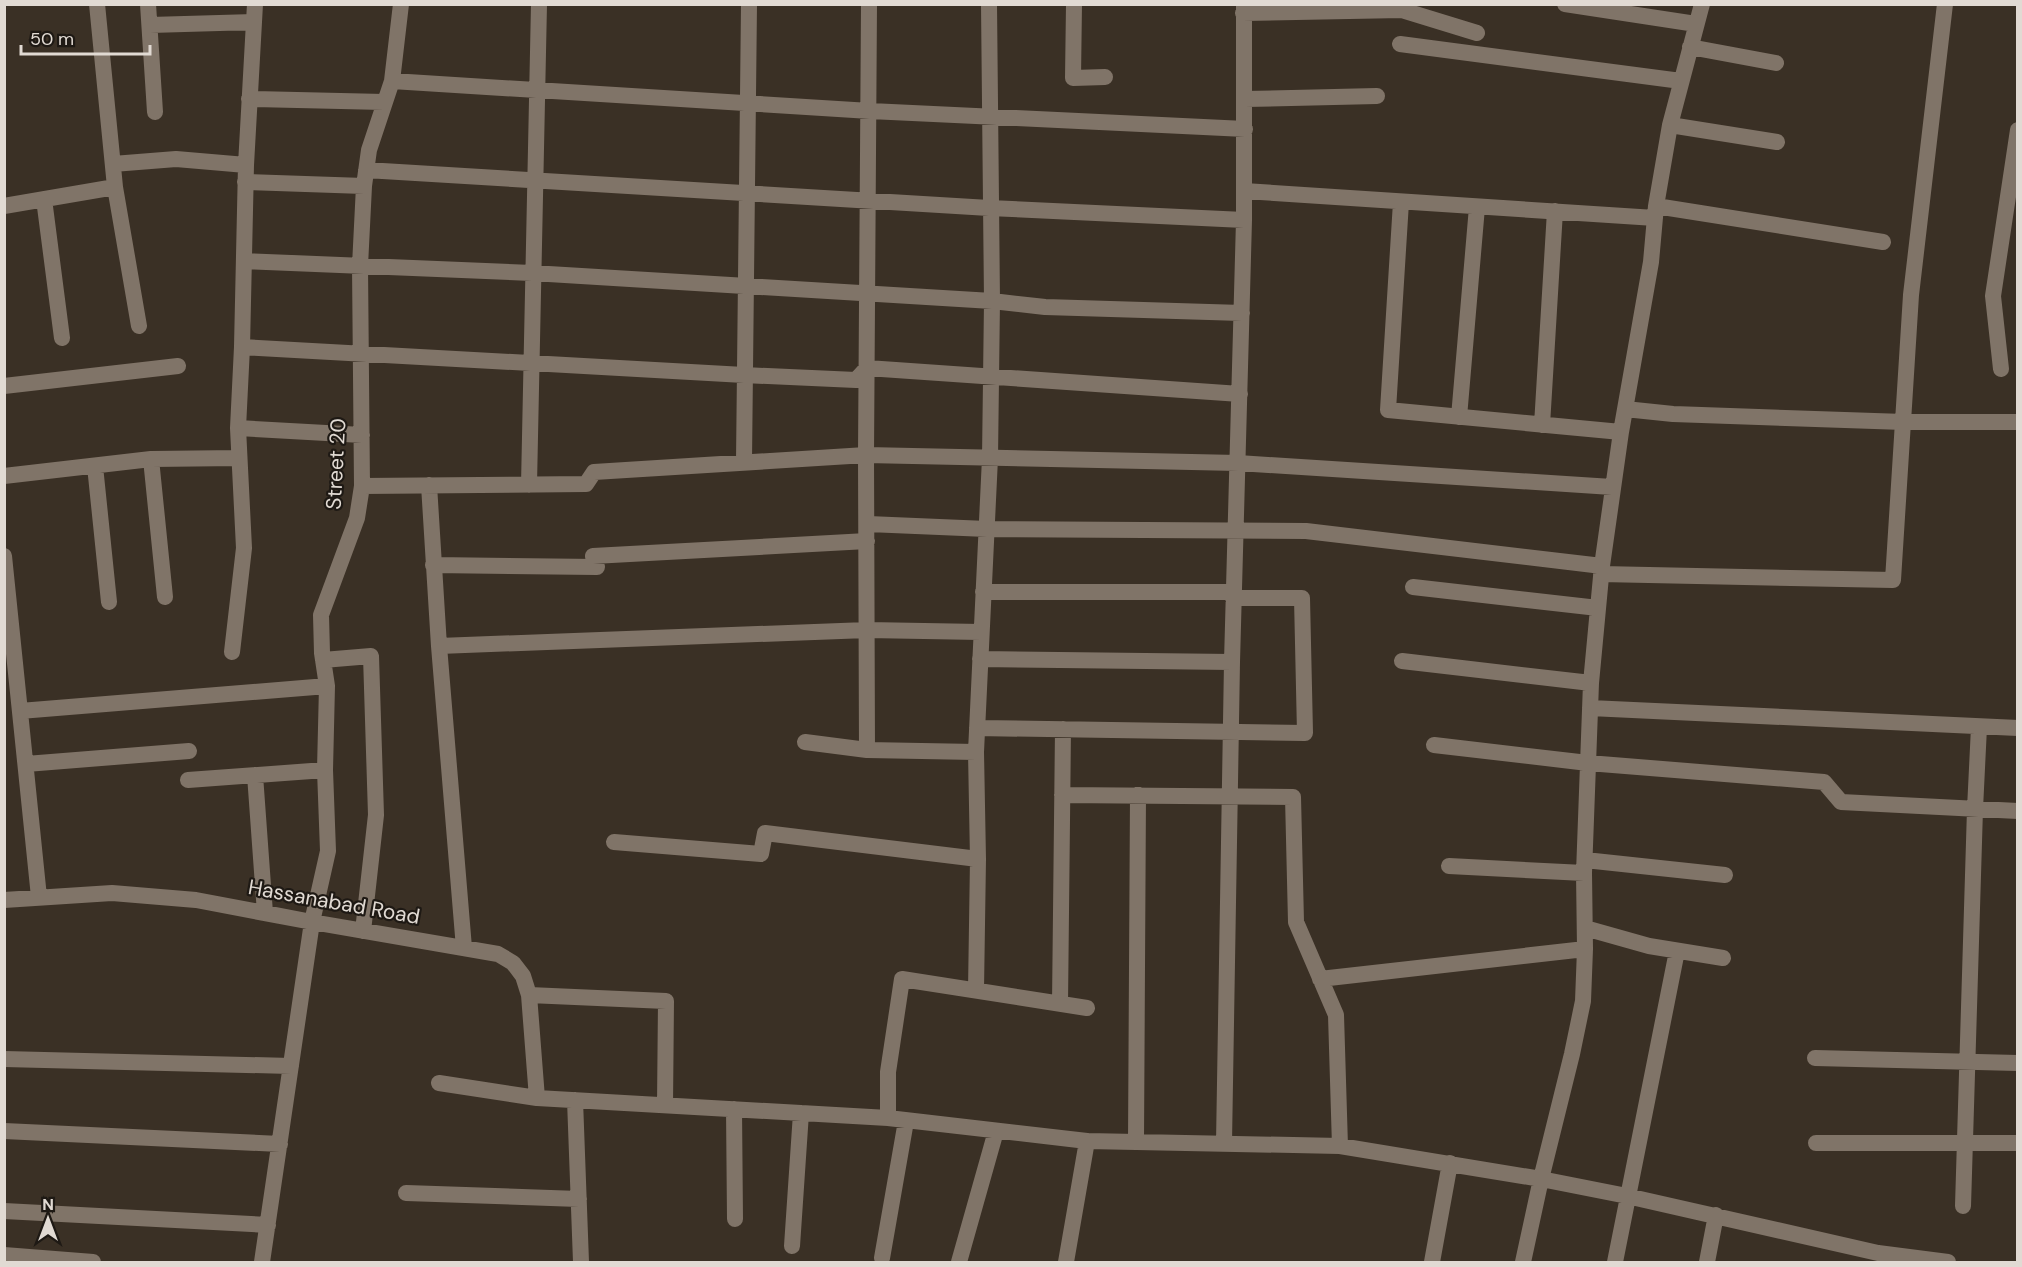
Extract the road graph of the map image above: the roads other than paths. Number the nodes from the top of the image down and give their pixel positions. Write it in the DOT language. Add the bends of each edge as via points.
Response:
graph roads {
  1 [pos="97,4"];
  2 [pos="148,4"];
  3 [pos="255,4"];
  4 [pos="400,4"];
  5 [pos="539,4"];
  6 [pos="749,4"];
  7 [pos="869,4"];
  8 [pos="989,4"];
  9 [pos="1074,4"];
  10 [pos="1565,4"];
  11 [pos="1702,4"];
  12 [pos="1945,4"];
  13 [pos="1244,9"];
  14 [pos="254,22"];
  15 [pos="1696,24"];
  16 [pos="150,25"];
  17 [pos="1477,33"];
  18 [pos="1400,44"];
  19 [pos="1690,47"];
  20 [pos="1776,63"];
  21 [pos="1106,77"];
  22 [pos="392,81"];
  23 [pos="1681,81"];
  24 [pos="537,88"];
  25 [pos="1377,96"];
  26 [pos="249,99"];
  27 [pos="1245,99"];
  28 [pos="384,102"];
  29 [pos="747,103"];
  30 [pos="870,111"];
  31 [pos="155,112"];
  32 [pos="990,117"];
  33 [pos="1670,125"];
  34 [pos="1245,129"];
  35 [pos="2018,130"];
  36 [pos="1777,142"];
  37 [pos="114,164"];
  38 [pos="246,173"];
  39 [pos="365,178"];
  40 [pos="534,181"];
  41 [pos="115,187"];
  42 [pos="1244,191"];
  43 [pos="746,194"];
  44 [pos="44,199"];
  45 [pos="869,201"];
  46 [pos="1401,202"];
  47 [pos="4,206"];
  48 [pos="1477,207"];
  49 [pos="989,208"];
  50 [pos="1555,211"];
  51 [pos="1656,212"];
  52 [pos="1244,220"];
  53 [pos="1883,242"];
  54 [pos="244,261"];
  55 [pos="360,266"];
  56 [pos="532,273"];
  57 [pos="745,286"];
  58 [pos="868,293"];
  59 [pos="992,301"];
  60 [pos="1242,313"];
  61 [pos="139,326"];
  62 [pos="62,338"];
  63 [pos="242,347"];
  64 [pos="361,354"];
  65 [pos="530,362"];
  66 [pos="178,366"];
  67 [pos="867,368"];
  68 [pos="2001,369"];
  69 [pos="744,375"];
  70 [pos="991,376"];
  71 [pos="4,386"];
  72 [pos="1240,394"];
  73 [pos="1625,409"];
  74 [pos="1459,417"];
  75 [pos="1904,422"];
  76 [pos="2018,422"];
  77 [pos="1542,425"];
  78 [pos="238,428"];
  79 [pos="1621,432"];
  80 [pos="362,435"];
  81 [pos="866,455"];
  82 [pos="239,458"];
  83 [pos="990,458"];
  84 [pos="151,459"];
  85 [pos="744,461"];
  86 [pos="1238,463"];
  87 [pos="95,466"];
  88 [pos="4,476"];
  89 [pos="429,485"];
  90 [pos="529,485"];
  91 [pos="362,486"];
  92 [pos="1612,487"];
  93 [pos="868,524"];
  94 [pos="987,529"];
  95 [pos="1235,530"];
  96 [pos="867,541"];
  97 [pos="4,556"];
  98 [pos="433,565"];
  99 [pos="1602,570"];
  100 [pos="1413,587"];
  101 [pos="983,592"];
  102 [pos="1233,595"];
  103 [pos="165,597"];
  104 [pos="109,602"];
  105 [pos="1598,608"];
  106 [pos="867,630"];
  107 [pos="981,632"];
  108 [pos="439,646"];
  109 [pos="232,652"];
  110 [pos="980,659"];
  111 [pos="323,660"];
  112 [pos="1402,661"];
  113 [pos="1232,662"];
  114 [pos="1591,683"];
  115 [pos="327,686"];
  116 [pos="1590,708"];
  117 [pos="20,711"];
  118 [pos="1979,727"];
  119 [pos="977,728"];
  120 [pos="2018,728"];
  121 [pos="1063,729"];
  122 [pos="1230,731"];
  123 [pos="805,742"];
  124 [pos="1434,745"];
  125 [pos="867,750"];
  126 [pos="189,751"];
  127 [pos="976,752"];
  128 [pos="1588,763"];
  129 [pos="26,764"];
  130 [pos="325,770"];
  131 [pos="255,775"];
  132 [pos="188,780"];
  133 [pos="1062,795"];
  134 [pos="1138,795"];
  135 [pos="1230,797"];
  136 [pos="1975,809"];
  137 [pos="2018,811"];
  138 [pos="614,842"];
  139 [pos="978,859"];
  140 [pos="1449,866"];
  141 [pos="1584,867"];
  142 [pos="1725,875"];
  143 [pos="39,897"];
  144 [pos="4,900"];
  145 [pos="265,913"];
  146 [pos="312,922"];
  147 [pos="1585,928"];
  148 [pos="363,931"];
  149 [pos="464,948"];
  150 [pos="1585,949"];
  151 [pos="1677,951"];
  152 [pos="1723,958"];
  153 [pos="1320,979"];
  154 [pos="976,990"];
  155 [pos="529,995"];
  156 [pos="1060,1004"];
  157 [pos="1087,1008"];
  158 [pos="1815,1058"];
  159 [pos="4,1059"];
  160 [pos="1967,1062"];
  161 [pos="2018,1063"];
  162 [pos="291,1066"];
  163 [pos="439,1083"];
  164 [pos="537,1098"];
  165 [pos="575,1100"];
  166 [pos="665,1105"];
  167 [pos="734,1109"];
  168 [pos="801,1113"];
  169 [pos="888,1119"];
  170 [pos="906,1120"];
  171 [pos="4,1131"];
  172 [pos="996,1131"];
  173 [pos="1087,1140"];
  174 [pos="1136,1141"];
  175 [pos="1224,1143"];
  176 [pos="1816,1143"];
  177 [pos="1965,1143"];
  178 [pos="2018,1143"];
  179 [pos="280,1144"];
  180 [pos="1340,1146"];
  181 [pos="1450,1163"];
  182 [pos="1541,1179"];
  183 [pos="406,1193"];
  184 [pos="1628,1196"];
  185 [pos="579,1199"];
  186 [pos="1963,1206"];
  187 [pos="4,1211"];
  188 [pos="1716,1215"];
  189 [pos="735,1219"];
  190 [pos="268,1225"];
  191 [pos="792,1246"];
  192 [pos="4,1255"];
  193 [pos="882,1258"];
  194 [pos="93,1263"];
  195 [pos="262,1263"];
  196 [pos="581,1263"];
  197 [pos="959,1263"];
  198 [pos="1066,1263"];
  199 [pos="1432,1263"];
  200 [pos="1523,1263"];
  201 [pos="1615,1263"];
  202 [pos="1707,1263"];
  203 [pos="1948,1263"];
  1 -- 37 [label="street"];
  2 -- 16 [label="street"];
  3 -- 14 [label="street"];
  4 -- 22 [label="street, Street 20"];
  5 -- 24 [label="street"];
  6 -- 29 [label="street"];
  7 -- 30 [label="street"];
  8 -- 32 [label="street"];
  9 -- 21 [label="street" via="1073,78"];
  10 -- 15 [label="street"];
  11 -- 15 [label="street"];
  12 -- 75 [label="street" via="1911,295"];
  13 -- 17 [label="street" via="1402,10"];
  13 -- 27 [label="street"];
  14 -- 16 [label="street"];
  14 -- 26 [label="street"];
  15 -- 19 [label="street"];
  16 -- 31 [label="street"];
  18 -- 23 [label="street"];
  19 -- 20 [label="street"];
  19 -- 23 [label="street"];
  22 -- 24 [label="street"];
  22 -- 28 [label="street, Street 20"];
  23 -- 33 [label="street"];
  24 -- 29 [label="street"];
  24 -- 40 [label="street"];
  25 -- 27 [label="street"];
  26 -- 28 [label="street"];
  26 -- 38 [label="street"];
  27 -- 34 [label="street"];
  28 -- 39 [label="street, Street 20"];
  29 -- 30 [label="street"];
  29 -- 43 [label="street"];
  30 -- 32 [label="street"];
  30 -- 45 [label="street"];
  32 -- 34 [label="street"];
  32 -- 49 [label="street"];
  33 -- 36 [label="street"];
  33 -- 51 [label="street"];
  34 -- 42 [label="street"];
  35 -- 68 [label="street" via="1993,296"];
  37 -- 38 [label="street" via="176,159"];
  37 -- 41 [label="street"];
  38 -- 39 [label="street"];
  38 -- 54 [label="street"];
  39 -- 40 [label="street"];
  39 -- 55 [label="street, Street 20"];
  40 -- 43 [label="street"];
  40 -- 56 [label="street"];
  41 -- 44 [label="street"];
  41 -- 61 [label="street"];
  42 -- 46 [label="street"];
  42 -- 52 [label="street"];
  43 -- 45 [label="street"];
  43 -- 57 [label="street"];
  44 -- 47 [label="street"];
  44 -- 62 [label="street"];
  45 -- 49 [label="street"];
  45 -- 58 [label="street"];
  46 -- 48 [label="street"];
  46 -- 74 [label="street" via="1388,410"];
  48 -- 50 [label="street"];
  48 -- 74 [label="street"];
  49 -- 52 [label="street"];
  49 -- 59 [label="street"];
  50 -- 51 [label="street"];
  50 -- 77 [label="street"];
  51 -- 53 [label="street"];
  51 -- 73 [label="street"];
  52 -- 60 [label="street"];
  54 -- 55 [label="street"];
  54 -- 63 [label="street"];
  55 -- 56 [label="street"];
  55 -- 64 [label="street, Street 20"];
  56 -- 57 [label="street"];
  56 -- 65 [label="street"];
  57 -- 58 [label="street"];
  57 -- 69 [label="street"];
  58 -- 59 [label="street"];
  58 -- 67 [label="street"];
  59 -- 60 [label="street" via="1045,307"];
  59 -- 70 [label="street"];
  60 -- 72 [label="street"];
  63 -- 64 [label="street"];
  63 -- 78 [label="street"];
  64 -- 65 [label="street"];
  64 -- 80 [label="street, Street 20"];
  65 -- 69 [label="street"];
  65 -- 90 [label="street"];
  66 -- 71 [label="street"];
  67 -- 69 [label="street" via="856,380"];
  67 -- 70 [label="street"];
  67 -- 81 [label="street"];
  69 -- 85 [label="street"];
  70 -- 72 [label="street"];
  70 -- 83 [label="street"];
  72 -- 86 [label="street"];
  73 -- 75 [label="street"];
  73 -- 79 [label="street"];
  74 -- 77 [label="street"];
  75 -- 76 [label="street"];
  75 -- 99 [label="street" via="1893,580"];
  77 -- 79 [label="street"];
  78 -- 80 [label="street"];
  78 -- 82 [label="street"];
  79 -- 92 [label="street"];
  80 -- 91 [label="street, Street 20"];
  81 -- 83 [label="street"];
  81 -- 85 [label="street"];
  81 -- 93 [label="street"];
  82 -- 84 [label="street"];
  82 -- 109 [label="street" via="244,548"];
  83 -- 86 [label="street"];
  83 -- 94 [label="street"];
  84 -- 87 [label="street"];
  84 -- 103 [label="street"];
  85 -- 90 [label="street" via="594,472 586,484"];
  86 -- 92 [label="street"];
  86 -- 95 [label="street"];
  87 -- 88 [label="street"];
  87 -- 104 [label="street"];
  89 -- 90 [label="street"];
  89 -- 91 [label="street"];
  89 -- 98 [label="street"];
  91 -- 111 [label="street, Street 20" via="357,518 321,615"];
  92 -- 99 [label="street"];
  93 -- 94 [label="street"];
  93 -- 96 [label="street"];
  94 -- 95 [label="street"];
  94 -- 101 [label="street"];
  95 -- 99 [label="street" via="1306,531"];
  95 -- 102 [label="street"];
  96 -- 98 [label="street" via="593,556 597,567"];
  96 -- 106 [label="street"];
  97 -- 117 [label="street"];
  98 -- 108 [label="street"];
  99 -- 105 [label="street"];
  100 -- 105 [label="street"];
  101 -- 102 [label="street"];
  101 -- 107 [label="street"];
  102 -- 113 [label="street"];
  102 -- 122 [label="street" via="1302,598 1305,733"];
  105 -- 114 [label="street"];
  106 -- 107 [label="street"];
  106 -- 108 [label="street"];
  106 -- 125 [label="street"];
  107 -- 110 [label="street"];
  108 -- 149 [label="street"];
  110 -- 113 [label="street"];
  110 -- 119 [label="street"];
  111 -- 115 [label="street, Street 20"];
  111 -- 148 [label="street" via="371,656 376,815"];
  112 -- 114 [label="street"];
  113 -- 122 [label="street"];
  114 -- 116 [label="street"];
  115 -- 117 [label="street"];
  115 -- 130 [label="street, Street 20"];
  116 -- 118 [label="street"];
  116 -- 128 [label="street"];
  117 -- 129 [label="street"];
  118 -- 120 [label="street"];
  118 -- 136 [label="street"];
  119 -- 121 [label="street"];
  119 -- 127 [label="street"];
  121 -- 122 [label="street"];
  121 -- 133 [label="street"];
  122 -- 135 [label="street"];
  123 -- 125 [label="street"];
  124 -- 128 [label="street"];
  125 -- 127 [label="street"];
  126 -- 129 [label="street"];
  127 -- 139 [label="street"];
  128 -- 136 [label="street" via="1824,782 1841,802"];
  128 -- 141 [label="street"];
  129 -- 143 [label="street"];
  130 -- 131 [label="street"];
  130 -- 146 [label="street, Street 20" via="328,851"];
  131 -- 132 [label="street"];
  131 -- 145 [label="street"];
  133 -- 134 [label="street"];
  133 -- 156 [label="street"];
  134 -- 135 [label="street"];
  134 -- 174 [label="street"];
  135 -- 153 [label="street" via="1293,797 1296,922"];
  135 -- 175 [label="street"];
  136 -- 137 [label="street"];
  136 -- 160 [label="street"];
  138 -- 139 [label="street" via="761,854 765,833"];
  139 -- 154 [label="street"];
  140 -- 141 [label="street"];
  141 -- 142 [label="street"];
  141 -- 147 [label="street"];
  143 -- 144 [label="street, Hassanabad Road"];
  143 -- 145 [label="street, Hassanabad Road" via="112,893 196,900"];
  145 -- 146 [label="street, Hassanabad Road"];
  146 -- 148 [label="street, Hassanabad Road"];
  146 -- 162 [label="street, Street 20"];
  147 -- 150 [label="street"];
  147 -- 151 [label="street"];
  148 -- 149 [label="street, Hassanabad Road"];
  149 -- 155 [label="street, Hassanabad Road" via="498,954 513,963 523,976"];
  150 -- 153 [label="street"];
  150 -- 182 [label="street" via="1583,1001"];
  151 -- 152 [label="street"];
  151 -- 184 [label="street"];
  153 -- 180 [label="street" via="1336,1015"];
  154 -- 156 [label="street"];
  154 -- 169 [label="street" via="902,979 888,1072"];
  155 -- 164 [label="street, Hassanabad Road"];
  155 -- 166 [label="street" via="666,1001"];
  156 -- 157 [label="street"];
  158 -- 160 [label="street"];
  159 -- 162 [label="street"];
  160 -- 161 [label="street"];
  160 -- 177 [label="street"];
  162 -- 179 [label="street, Street 20"];
  163 -- 164 [label="street"];
  164 -- 165 [label="street"];
  165 -- 166 [label="street"];
  165 -- 185 [label="street"];
  166 -- 167 [label="street"];
  167 -- 168 [label="street"];
  167 -- 189 [label="street"];
  168 -- 169 [label="street"];
  168 -- 191 [label="street"];
  169 -- 170 [label="street"];
  170 -- 172 [label="street"];
  170 -- 193 [label="street"];
  171 -- 179 [label="street"];
  172 -- 173 [label="street"];
  172 -- 197 [label="street"];
  173 -- 174 [label="street"];
  173 -- 198 [label="street"];
  174 -- 175 [label="street"];
  175 -- 180 [label="street"];
  176 -- 177 [label="street"];
  177 -- 178 [label="street"];
  177 -- 186 [label="street"];
  179 -- 190 [label="street, Street 20"];
  180 -- 181 [label="street"];
  181 -- 182 [label="street"];
  181 -- 199 [label="street"];
  182 -- 184 [label="street"];
  182 -- 200 [label="street"];
  183 -- 185 [label="street"];
  184 -- 188 [label="street"];
  184 -- 201 [label="street"];
  185 -- 196 [label="street"];
  187 -- 190 [label="street"];
  188 -- 202 [label="street"];
  188 -- 203 [label="street" via="1878,1253"];
  190 -- 195 [label="street, Street 20"];
  192 -- 194 [label="street"];
}
